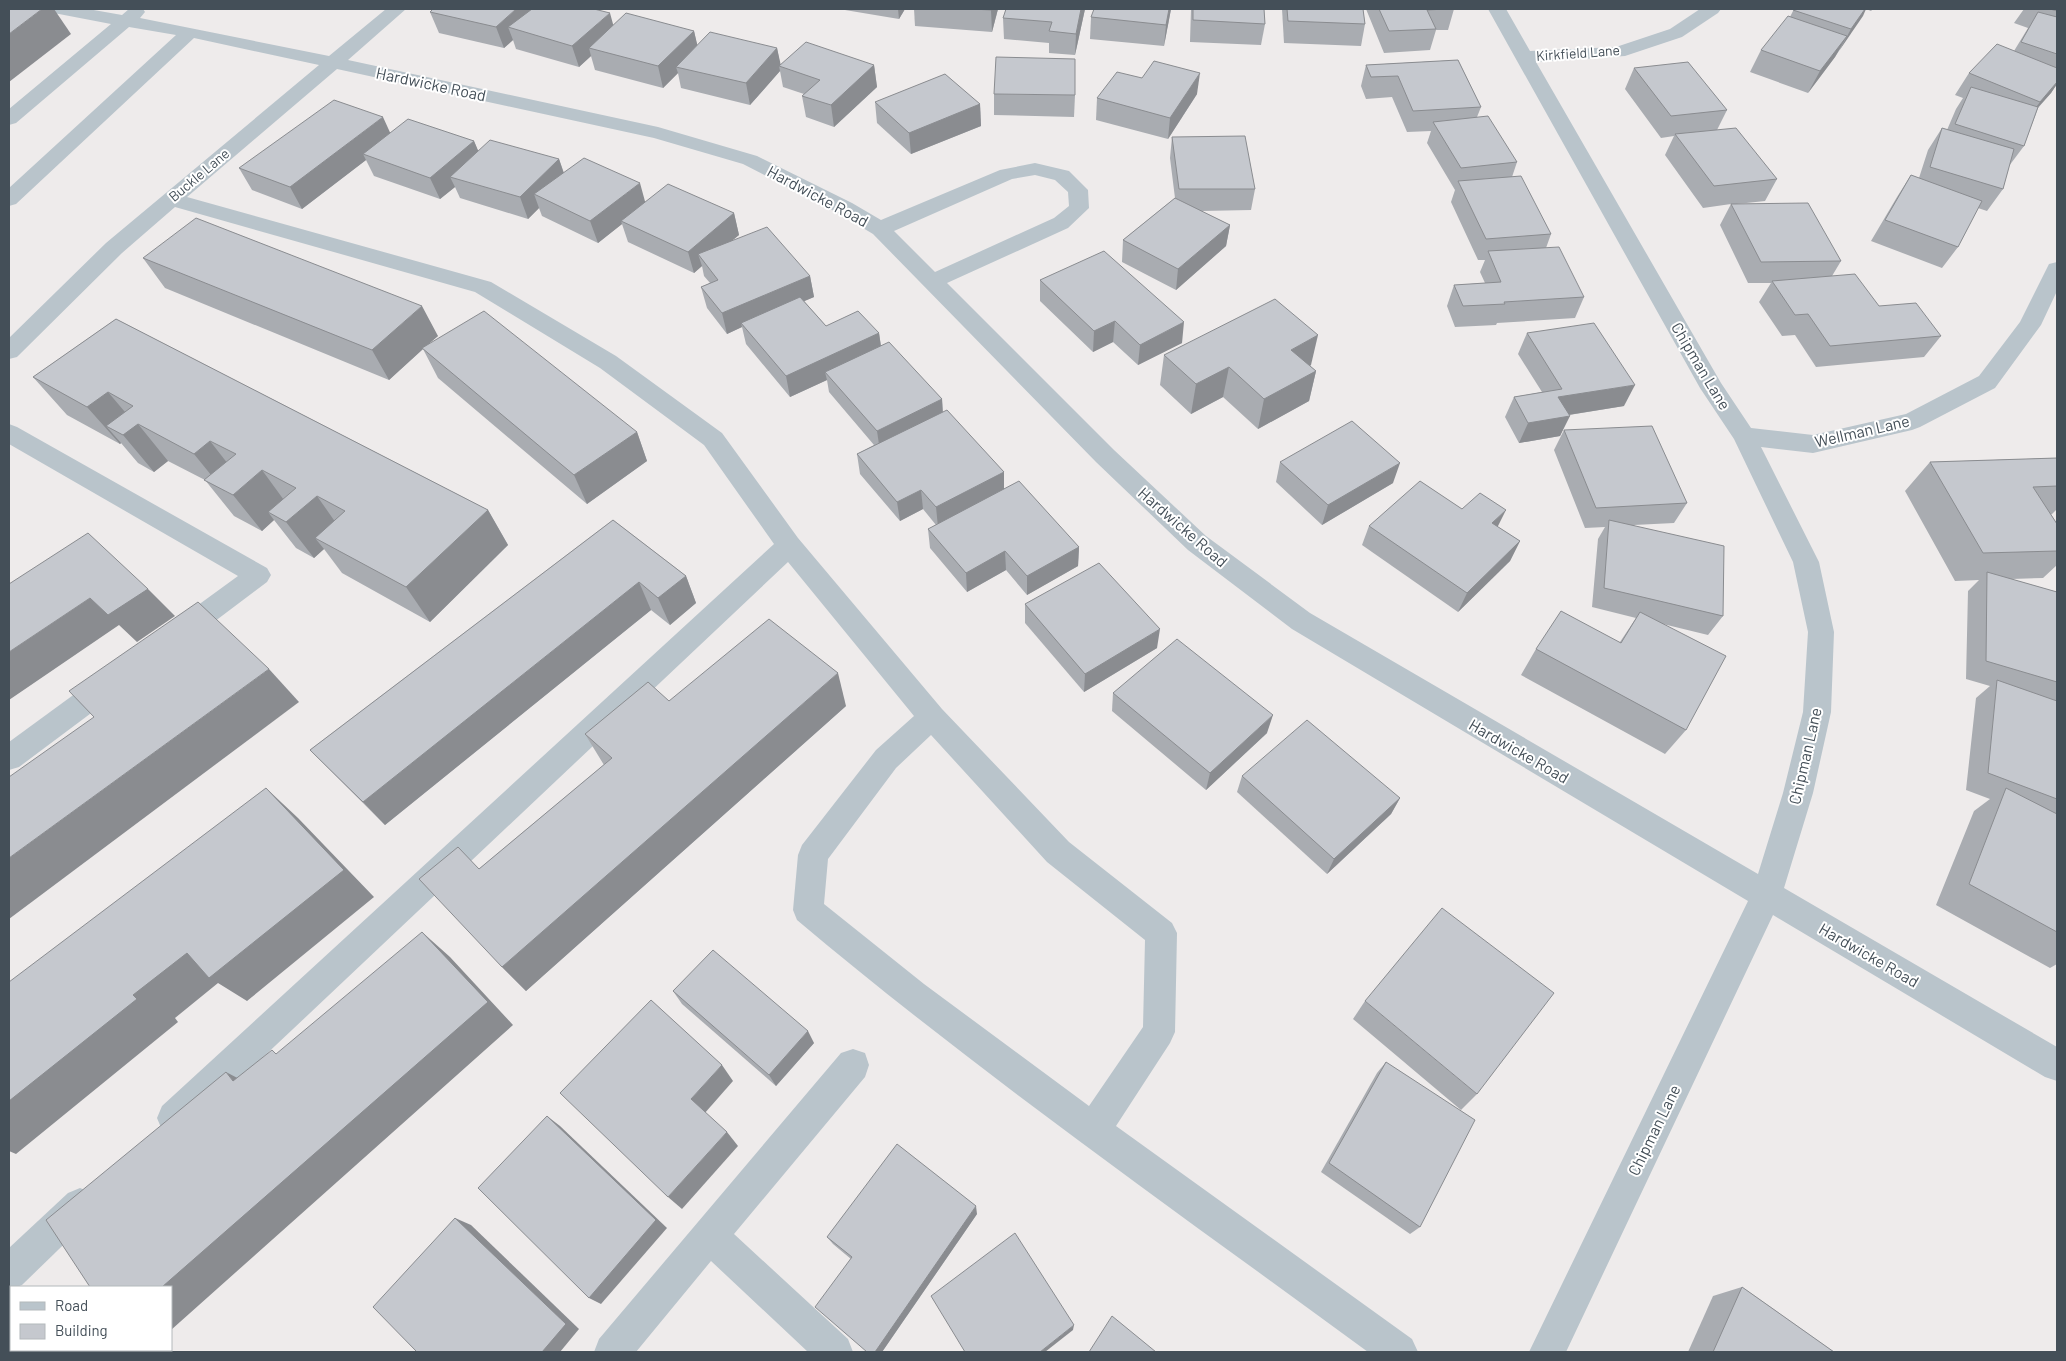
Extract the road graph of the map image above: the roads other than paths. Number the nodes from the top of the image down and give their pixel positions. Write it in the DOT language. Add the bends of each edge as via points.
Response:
graph roads {
  1 [pos="59,9"];
  2 [pos="397,9"];
  3 [pos="1497,9"];
  4 [pos="1712,9"];
  5 [pos="133,14"];
  6 [pos="190,32"];
  7 [pos="1524,57"];
  8 [pos="335,63"];
  9 [pos="9,119"];
  10 [pos="9,199"];
  11 [pos="170,199"];
  12 [pos="880,229"];
  13 [pos="2057,269"];
  14 [pos="933,281"];
  15 [pos="10,348"];
  16 [pos="9,433"];
  17 [pos="1744,436"];
  18 [pos="789,545"];
  19 [pos="161,646"];
  20 [pos="129,670"];
  21 [pos="932,717"];
  22 [pos="9,758"];
  23 [pos="1766,896"];
  24 [pos="853,1065"];
  25 [pos="2057,1065"];
  26 [pos="1093,1130"];
  27 [pos="155,1136"];
  28 [pos="104,1183"];
  29 [pos="709,1235"];
  30 [pos="9,1272"];
  31 [pos="612,1352"];
  32 [pos="835,1352"];
  33 [pos="1399,1352"];
  34 [pos="1547,1352"];
  1 -- 5 [label="street, Hardwicke Road"];
  2 -- 8 [label="street, Buckle Lane"];
  3 -- 7 [label="street, Chipman Lane"];
  4 -- 7 [label="street, Kirkfield Lane" via="1676,33 1618,52"];
  5 -- 6 [label="street, Hardwicke Road"];
  5 -- 9 [label="street"];
  6 -- 8 [label="street, Hardwicke Road"];
  6 -- 10 [label="street"];
  7 -- 17 [label="street, Chipman Lane" via="1712,388"];
  8 -- 11 [label="street, Buckle Lane"];
  8 -- 12 [label="street, Hardwicke Road" via="658,133 750,160"];
  11 -- 15 [label="street, Buckle Lane"];
  11 -- 18 [label="street" via="483,287 608,362 713,439"];
  12 -- 14 [label="street, Hardwicke Road"];
  12 -- 14 [label="street" via="1008,174 1035,169 1062,175 1078,190 1079,208 1061,223"];
  13 -- 17 [label="street, Wellman Lane" via="2030,325 1987,382 1912,421 1813,444"];
  14 -- 23 [label="street, Hardwicke Road" via="1105,456 1197,543 1301,621"];
  16 -- 19 [label="street" via="258,575"];
  17 -- 23 [label="street, Chipman Lane" via="1806,562 1822,632 1817,712 1798,793"];
  18 -- 21 [label="street"];
  18 -- 27 [label="street"];
  20 -- 22 [label="street"];
  21 -- 26 [label="street" via="1058,852 1162,933 1159,1032"];
  21 -- 26 [label="street" via="886,759 813,855 808,910 878,968"];
  23 -- 25 [label="street, Hardwicke Road"];
  23 -- 34 [label="street, Chipman Lane"];
  24 -- 29 [label="street"];
  26 -- 33 [label="street"];
  28 -- 30 [label="street"];
  29 -- 31 [label="street"];
  29 -- 32 [label="street"];
}
